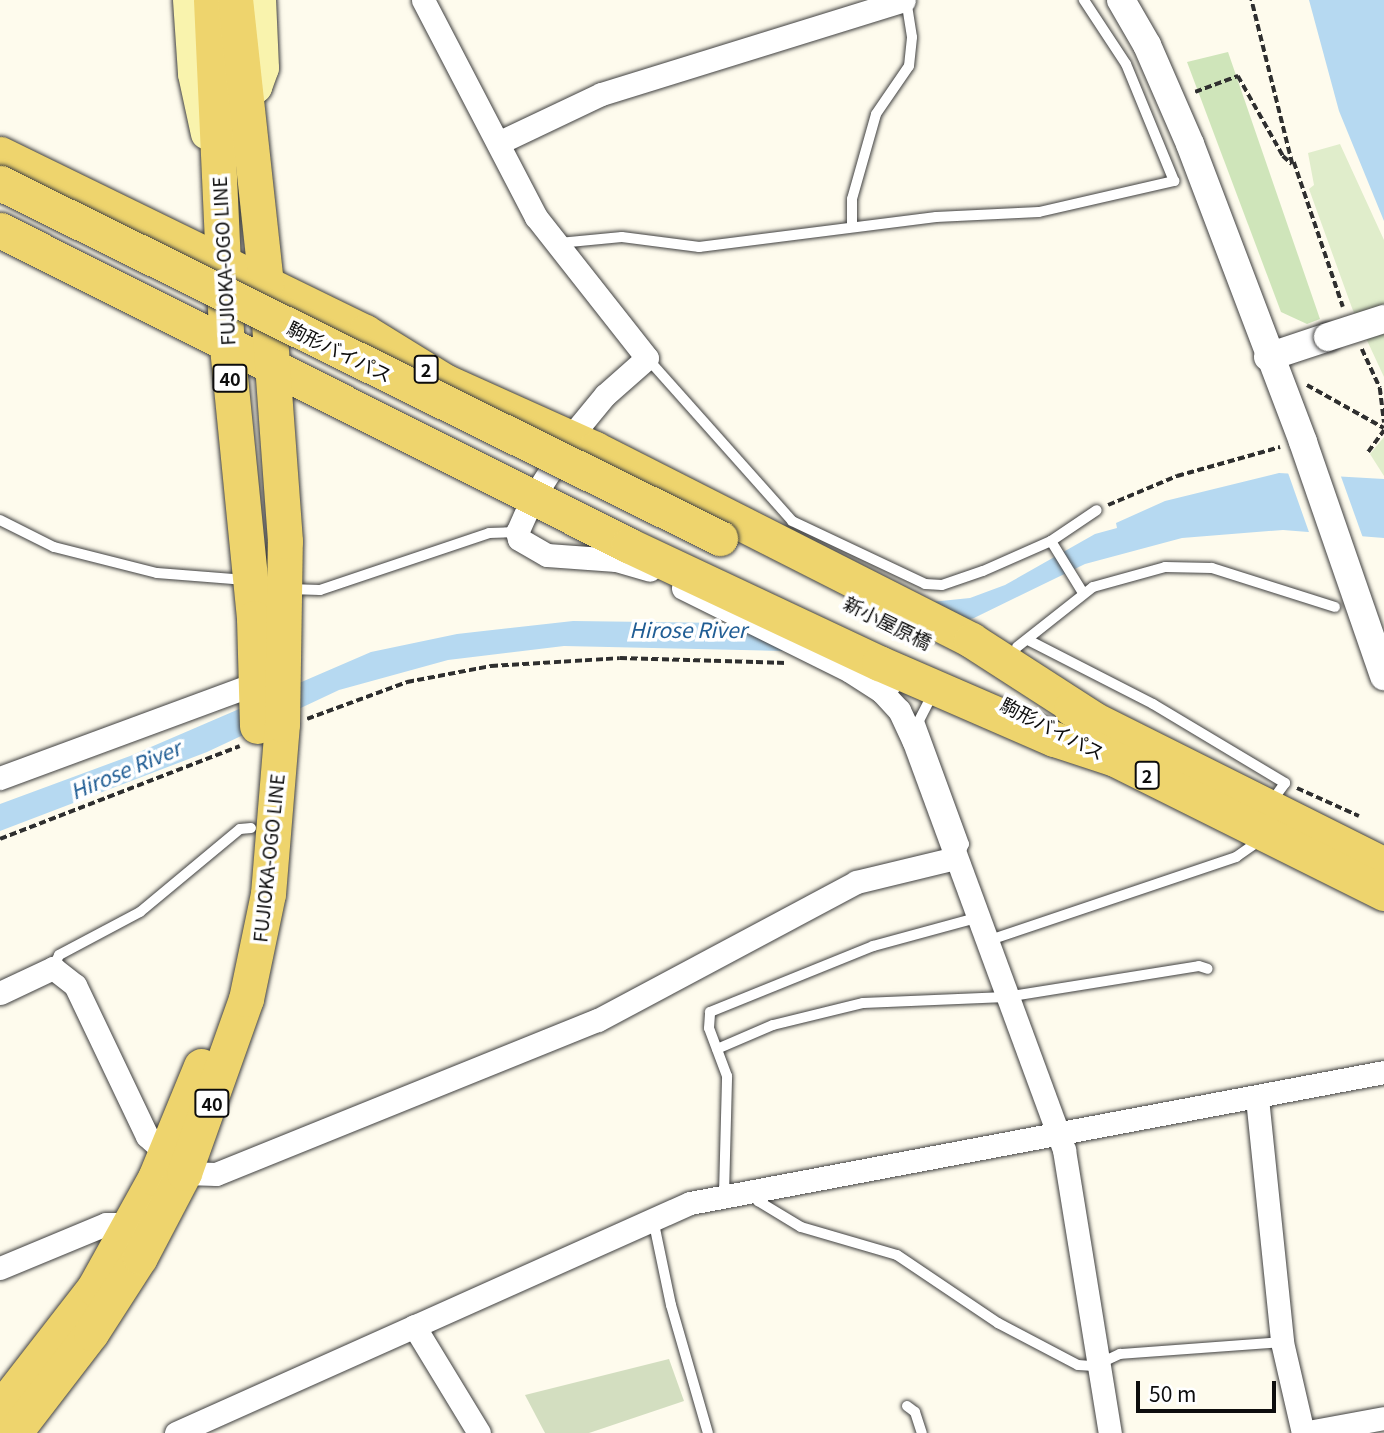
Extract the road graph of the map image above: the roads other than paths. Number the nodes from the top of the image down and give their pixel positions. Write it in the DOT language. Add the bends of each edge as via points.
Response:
graph roads {
  1 [pos="188,0"];
  2 [pos="211,0"];
  3 [pos="235,0"];
  4 [pos="260,0"];
  5 [pos="424,0"];
  6 [pos="905,0"];
  7 [pos="1084,0"];
  8 [pos="1122,0"];
  9 [pos="244,97"];
  10 [pos="498,143"];
  11 [pos="0,154"];
  12 [pos="218,176"];
  13 [pos="0,183"];
  14 [pos="0,206"];
  15 [pos="852,226"];
  16 [pos="0,230"];
  17 [pos="559,243"];
  18 [pos="225,264"];
  19 [pos="266,284"];
  20 [pos="1384,319"];
  21 [pos="227,347"];
  22 [pos="1268,357"];
  23 [pos="648,358"];
  24 [pos="273,370"];
  25 [pos="334,400"];
  26 [pos="279,426"];
  27 [pos="571,439"];
  28 [pos="532,499"];
  29 [pos="1097,510"];
  30 [pos="0,520"];
  31 [pos="517,532"];
  32 [pos="1053,544"];
  33 [pos="715,547"];
  34 [pos="248,580"];
  35 [pos="286,589"];
  36 [pos="1080,589"];
  37 [pos="827,591"];
  38 [pos="721,597"];
  39 [pos="1335,607"];
  40 [pos="1030,641"];
  41 [pos="958,645"];
  42 [pos="1017,647"];
  43 [pos="884,671"];
  44 [pos="1384,676"];
  45 [pos="265,684"];
  46 [pos="928,703"];
  47 [pos="269,731"];
  48 [pos="0,778"];
  49 [pos="1277,794"];
  50 [pos="251,828"];
  51 [pos="1256,843"];
  52 [pos="955,858"];
  53 [pos="1384,864"];
  54 [pos="1384,893"];
  55 [pos="976,919"];
  56 [pos="985,942"];
  57 [pos="53,968"];
  58 [pos="1208,969"];
  59 [pos="0,993"];
  60 [pos="1006,997"];
  61 [pos="717,1049"];
  62 [pos="1384,1072"];
  63 [pos="1257,1098"];
  64 [pos="1059,1135"];
  65 [pos="175,1163"];
  66 [pos="750,1189"];
  67 [pos="724,1194"];
  68 [pos="653,1217"];
  69 [pos="130,1224"];
  70 [pos="0,1268"];
  71 [pos="414,1326"];
  72 [pos="1282,1342"];
  73 [pos="1098,1364"];
  74 [pos="907,1406"];
  75 [pos="0,1409"];
  76 [pos="1384,1418"];
  77 [pos="14,1433"];
  78 [pos="176,1433"];
  79 [pos="478,1433"];
  80 [pos="708,1433"];
  81 [pos="922,1433"];
  82 [pos="1111,1433"];
  83 [pos="1303,1433"];
  1 -- 12 [label="main road" via="194,74"];
  2 -- 12 [label="main road, FUJIOKA-OGO LINE / 40"];
  3 -- 9 [label="main road, FUJIOKA-OGO LINE / 40"];
  4 -- 9 [label="main road" via="263,68 256,87"];
  5 -- 10 [label="street"];
  6 -- 10 [label="street" via="601,94"];
  6 -- 15 [label="lane" via="912,37 909,66 876,114 852,199"];
  7 -- 15 [label="lane" via="1126,64 1174,181 1039,212"];
  8 -- 22 [label="street" via="1191,144"];
  9 -- 19 [label="main road, FUJIOKA-OGO LINE / 40"];
  10 -- 17 [label="street" via="536,217"];
  11 -- 18 [label="main road, 2"];
  12 -- 18 [label="main road, FUJIOKA-OGO LINE / 40"];
  13 -- 33 [label="main road, 駒形バイパス / 2, bridge"];
  14 -- 33 [label="main road, 駒形バイパス / 2"];
  15 -- 17 [label="lane" via="699,247 622,237"];
  16 -- 21 [label="main road, 2"];
  17 -- 23 [label="street"];
  18 -- 19 [label="main road, 2"];
  18 -- 21 [label="main road, FUJIOKA-OGO LINE / 40"];
  19 -- 24 [label="main road, FUJIOKA-OGO LINE / 40"];
  19 -- 27 [label="main road, 2" via="365,332 446,382"];
  20 -- 22 [label="street, bridge"];
  21 -- 24 [label="main road, 2"];
  21 -- 34 [label="main road, FUJIOKA-OGO LINE / 40"];
  22 -- 44 [label="street" via="1293,444 1351,581"];
  23 -- 27 [label="street" via="606,395"];
  23 -- 32 [label="lane" via="792,521 925,584 963,579"];
  24 -- 25 [label="main road, 2"];
  24 -- 26 [label="main road, FUJIOKA-OGO LINE / 40"];
  25 -- 26 [label="main road" via="297,407"];
  25 -- 28 [label="main road, 2"];
  26 -- 35 [label="main road, FUJIOKA-OGO LINE / 40"];
  27 -- 28 [label="street"];
  27 -- 37 [label="main road, 2"];
  28 -- 31 [label="street"];
  28 -- 38 [label="main road, 2"];
  29 -- 32 [label="lane"];
  30 -- 34 [label="lane" via="54,547 157,573"];
  31 -- 35 [label="lane" via="489,533 320,590"];
  31 -- 38 [label="street" via="536,551 632,563"];
  32 -- 36 [label="lane"];
  33 -- 37 [label="main road, 駒形バイパス / 2"];
  34 -- 35 [label="lane"];
  34 -- 45 [label="main road, FUJIOKA-OGO LINE / 40"];
  35 -- 45 [label="main road, FUJIOKA-OGO LINE / 40"];
  36 -- 39 [label="lane" via="1165,567 1188,566 1229,572"];
  36 -- 40 [label="lane"];
  37 -- 41 [label="main road, 新小屋原橋 / 2"];
  37 -- 43 [label="main road, 新小屋原橋 / 2"];
  38 -- 43 [label="main road, 2"];
  40 -- 42 [label="lane"];
  40 -- 49 [label="lane" via="1153,704 1285,783"];
  41 -- 53 [label="main road, 駒形バイパス / 2" via="1092,718"];
  43 -- 52 [label="street"];
  43 -- 54 [label="main road, 駒形バイパス / 2" via="1115,759"];
  45 -- 47 [label="main road, 40"];
  45 -- 48 [label="street"];
  46 -- 52 [label="lane" via="919,721 964,844 964,851"];
  47 -- 50 [label="main road, FUJIOKA-OGO LINE / 40"];
  47 -- 65 [label="main road, FUJIOKA-OGO LINE / 40" via="275,827 260,945 226,1066"];
  50 -- 57 [label="lane" via="240,830 139,912 59,955"];
  50 -- 65 [label="main road, FUJIOKA-OGO LINE / 40" via="239,930"];
  51 -- 56 [label="lane" via="1236,857"];
  52 -- 55 [label="street"];
  52 -- 65 [label="street" via="856,882 598,1020 216,1174"];
  55 -- 56 [label="street"];
  55 -- 61 [label="lane" via="873,946 710,1012 707,1019"];
  56 -- 60 [label="street"];
  57 -- 59 [label="street"];
  57 -- 65 [label="street" via="75,985 147,1136"];
  58 -- 60 [label="lane" via="1199,966"];
  60 -- 61 [label="lane" via="863,1003 773,1025"];
  60 -- 64 [label="street"];
  61 -- 67 [label="lane" via="727,1076"];
  62 -- 63 [label="street"];
  63 -- 64 [label="street"];
  63 -- 72 [label="street"];
  64 -- 66 [label="street"];
  64 -- 73 [label="street"];
  65 -- 69 [label="main road, FUJIOKA-OGO LINE / 40"];
  65 -- 77 [label="main road, FUJIOKA-OGO LINE / 40" via="140,1258 91,1334"];
  66 -- 67 [label="street"];
  66 -- 73 [label="lane" via="758,1201 802,1227 897,1255 1054,1356 1089,1367"];
  67 -- 68 [label="street"];
  68 -- 71 [label="street"];
  68 -- 80 [label="lane" via="671,1305"];
  69 -- 70 [label="street" via="106,1224"];
  69 -- 75 [label="main road, FUJIOKA-OGO LINE / 40" via="69,1324"];
  71 -- 78 [label="street"];
  71 -- 79 [label="street"];
  72 -- 73 [label="lane" via="1120,1354"];
  72 -- 83 [label="street"];
  73 -- 82 [label="street"];
  74 -- 81 [label="lane" via="915,1412"];
  76 -- 83 [label="street"];
}
